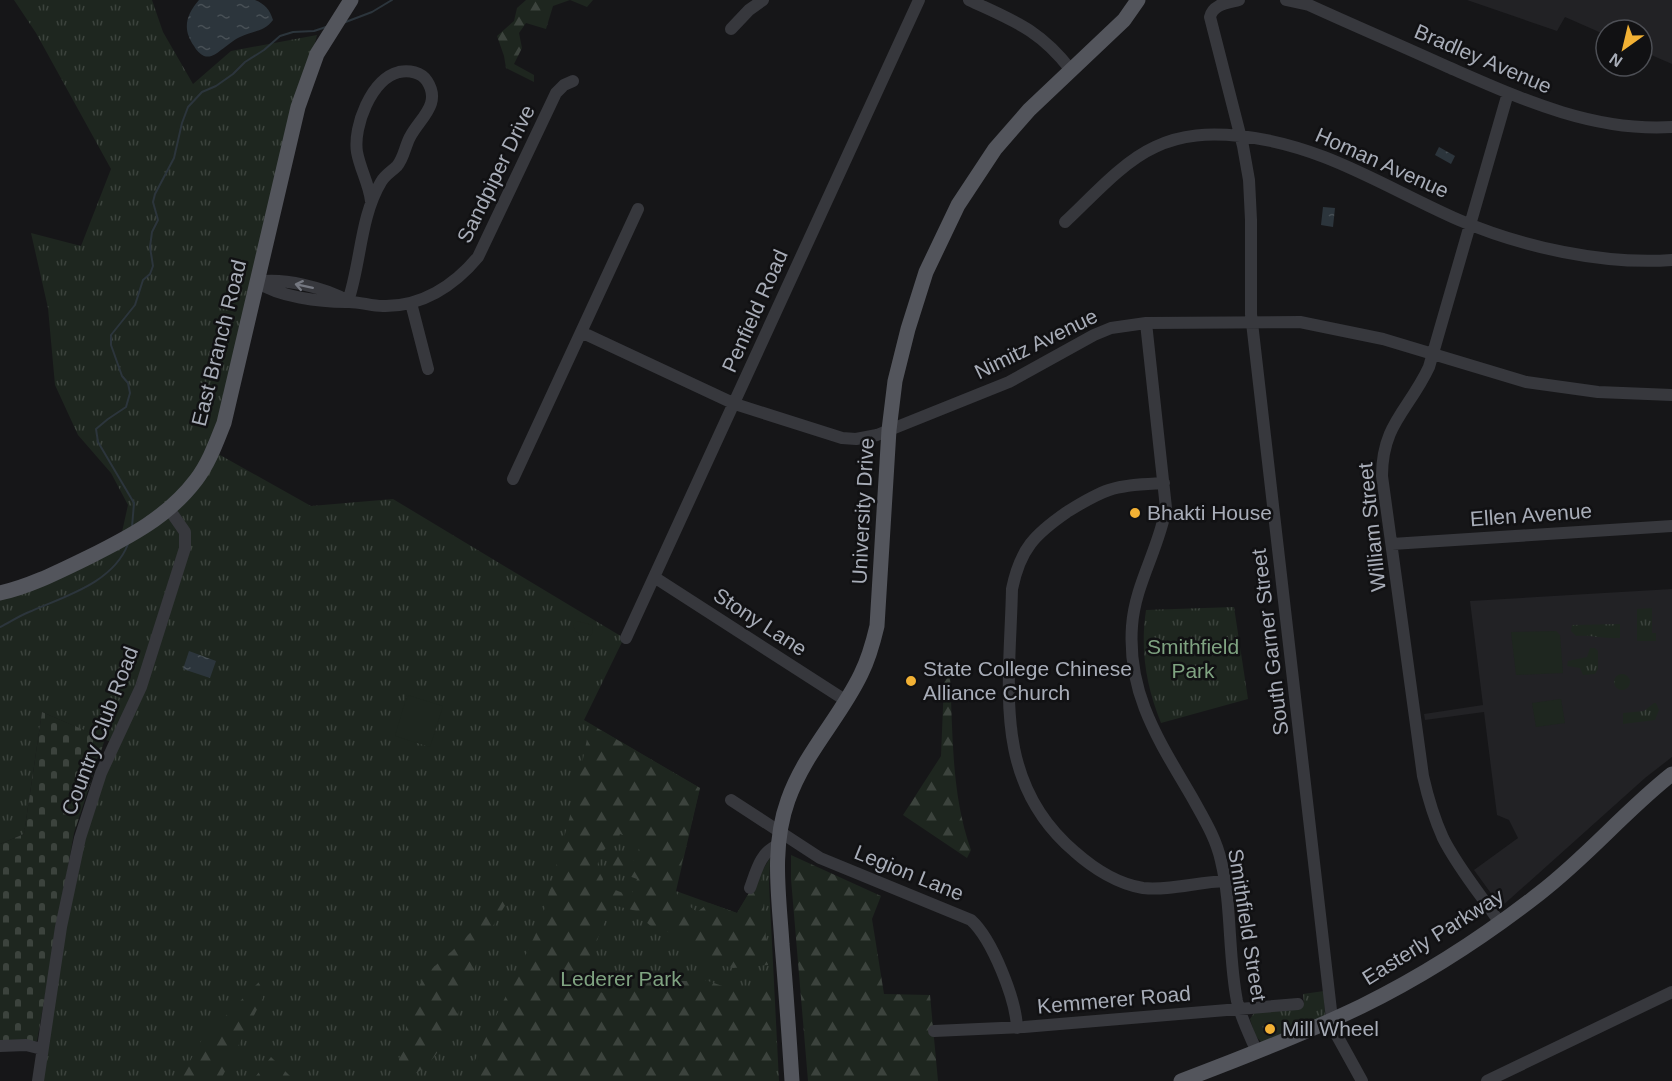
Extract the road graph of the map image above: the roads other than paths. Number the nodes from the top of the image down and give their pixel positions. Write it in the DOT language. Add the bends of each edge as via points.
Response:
graph roads {
  1 [pos="763,0"];
  2 [pos="920,0"];
  3 [pos="969,0"];
  4 [pos="1138,0"];
  5 [pos="1239,0"];
  6 [pos="1286,0"];
  7 [pos="350,2"];
  8 [pos="731,29"];
  9 [pos="1071,70"];
  10 [pos="573,81"];
  11 [pos="1508,93"];
  12 [pos="1672,127"];
  13 [pos="1240,136"];
  14 [pos="390,172"];
  15 [pos="367,179"];
  16 [pos="371,201"];
  17 [pos="638,209"];
  18 [pos="1065,222"];
  19 [pos="1470,224"];
  20 [pos="1672,260"];
  21 [pos="257,282"];
  22 [pos="348,301"];
  23 [pos="411,303"];
  24 [pos="1146,323"];
  25 [pos="1252,323"];
  26 [pos="581,332"];
  27 [pos="1432,354"];
  28 [pos="428,369"];
  29 [pos="1672,395"];
  30 [pos="735,404"];
  31 [pos="889,430"];
  32 [pos="513,479"];
  33 [pos="1164,483"];
  34 [pos="169,509"];
  35 [pos="1672,526"];
  36 [pos="1392,544"];
  37 [pos="654,577"];
  38 [pos="0,593"];
  39 [pos="626,638"];
  40 [pos="845,700"];
  41 [pos="1672,774"];
  42 [pos="731,800"];
  43 [pos="779,838"];
  44 [pos="1225,881"];
  45 [pos="750,888"];
  46 [pos="1500,923"];
  47 [pos="1672,992"];
  48 [pos="1298,1004"];
  49 [pos="1239,1009"];
  50 [pos="1332,1019"];
  51 [pos="1017,1028"];
  52 [pos="934,1031"];
  53 [pos="0,1046"];
  54 [pos="42,1048"];
  55 [pos="1257,1052"];
  56 [pos="38,1081"];
  57 [pos="792,1081"];
  58 [pos="1181,1081"];
  59 [pos="1362,1081"];
  60 [pos="1487,1081"];
  1 -- 8 [label="street"];
  2 -- 30 [label="street, Penfield Road"];
  3 -- 9 [label="street" via="1033,31"];
  4 -- 9 [label="main road, University Drive" via="1124,20"];
  5 -- 13 [label="street, South Garner Street" via="1217,6 1210,15"];
  6 -- 11 [label="street, Bradley Avenue" via="1309,5"];
  7 -- 21 [label="main road, East Branch Road" via="312,65 298,107"];
  9 -- 31 [label="main road, University Drive" via="995,149 958,205 926,272 908,329 895,381"];
  10 -- 23 [label="street, Sandpiper Drive" via="556,93 478,257 453,283"];
  11 -- 12 [label="street, Bradley Avenue" via="1597,122"];
  11 -- 19 [label="street, William Street"];
  13 -- 18 [label="street, Homan Avenue" via="1190,135 1153,147"];
  13 -- 19 [label="street, Homan Avenue" via="1289,145 1339,161"];
  13 -- 25 [label="street, South Garner Street" via="1250,192"];
  14 -- 15 [label="street"];
  14 -- 15 [label="street" via="399,163 409,138 433,100 424,78 412,71 391,75 364,110 358,126 357,154"];
  14 -- 16 [label="street"];
  15 -- 16 [label="street"];
  16 -- 22 [label="street"];
  17 -- 26 [label="street"];
  19 -- 20 [label="street, Homan Avenue" via="1583,255"];
  19 -- 27 [label="street, William Street"];
  21 -- 22 [label="street, Sandpiper Drive" via="270,279 314,288"];
  21 -- 34 [label="main road, East Branch Road" via="224,423 201,473"];
  22 -- 23 [label="street, Sandpiper Drive" via="384,306"];
  23 -- 28 [label="street"];
  24 -- 25 [label="street, Nimitz Avenue"];
  24 -- 31 [label="street, Nimitz Avenue" via="1103,332 1009,382"];
  24 -- 33 [label="street, Smithfield Street"];
  25 -- 27 [label="street, Nimitz Avenue" via="1300,322 1383,339"];
  25 -- 50 [label="street, South Garner Street"];
  26 -- 30 [label="street, Nimitz Avenue"];
  26 -- 32 [label="street"];
  27 -- 29 [label="street, Nimitz Avenue" via="1566,389"];
  27 -- 36 [label="street, William Street" via="1422,381 1389,433 1384,452 1382,476"];
  30 -- 31 [label="street, Nimitz Avenue" via="842,438 870,437"];
  30 -- 37 [label="street, Penfield Road"];
  31 -- 40 [label="main road, University Drive" via="877,626 870,654"];
  33 -- 44 [label="street, Smithfield Street" via="1164,519 1133,614 1132,661 1148,720 1212,833"];
  33 -- 44 [label="street" via="1121,487 1094,496 1043,529 1023,554 1012,589 1012,744 1021,777 1040,813 1066,844 1104,873 1142,888"];
  34 -- 38 [label="main road, East Branch Road" via="120,541 45,578"];
  34 -- 54 [label="street, Country Club Road" via="184,532 185,548 141,687 101,773 84,822 61,927"];
  35 -- 36 [label="street, Ellen Avenue"];
  36 -- 46 [label="street, William Street" via="1430,805 1444,840"];
  37 -- 39 [label="street, Penfield Road"];
  37 -- 40 [label="street, Stony Lane"];
  40 -- 43 [label="main road, University Drive" via="800,772 788,799"];
  41 -- 46 [label="main road, Easterly Parkway" via="1553,883"];
  42 -- 43 [label="street, Legion Lane"];
  43 -- 45 [label="street" via="762,858"];
  43 -- 51 [label="street, Legion Lane" via="971,920 984,936 1009,989 1016,1007"];
  43 -- 57 [label="main road, University Drive" via="777,869"];
  44 -- 49 [label="street, Smithfield Street"];
  46 -- 50 [label="main road, Easterly Parkway" via="1416,976"];
  47 -- 60 [label="street"];
  48 -- 49 [label="street, Kemmerer Road"];
  49 -- 51 [label="street, Kemmerer Road"];
  49 -- 55 [label="street, Smithfield Street"];
  50 -- 55 [label="main road, Easterly Parkway"];
  50 -- 59 [label="street, South Garner Street"];
  51 -- 52 [label="street, Kemmerer Road"];
  53 -- 54 [label="street"];
  54 -- 56 [label="street, Country Club Road"];
  55 -- 58 [label="main road, Easterly Parkway"];
}
